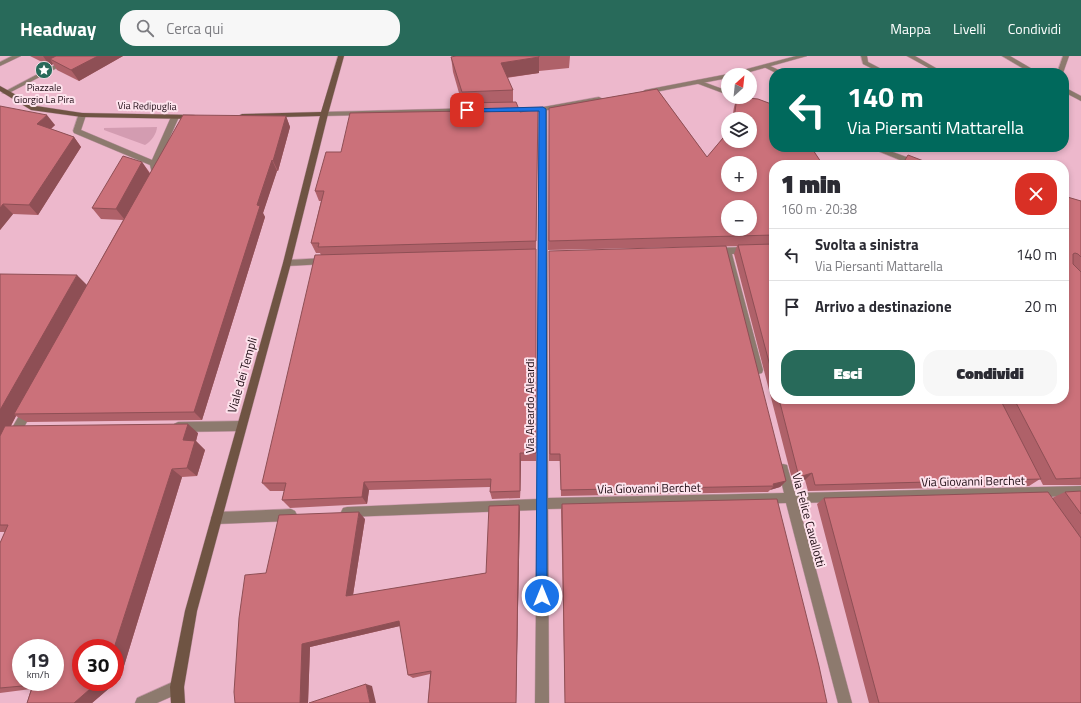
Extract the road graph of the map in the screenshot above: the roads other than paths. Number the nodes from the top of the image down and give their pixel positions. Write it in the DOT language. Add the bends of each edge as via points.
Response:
graph roads {
  1 [pos="18,56"];
  2 [pos="77,56"];
  3 [pos="341,56"];
  4 [pos="804,56"];
  5 [pos="864,56"];
  6 [pos="910,56"];
  7 [pos="1006,56"];
  8 [pos="1066,56"];
  9 [pos="0,64"];
  10 [pos="766,66"];
  11 [pos="757,68"];
  12 [pos="771,68"];
  13 [pos="876,68"];
  14 [pos="932,68"];
  15 [pos="1027,68"];
  16 [pos="1062,68"];
  17 [pos="721,77"];
  18 [pos="698,82"];
  19 [pos="721,90"];
  20 [pos="3,91"];
  21 [pos="639,92"];
  22 [pos="1069,92"];
  23 [pos="610,98"];
  24 [pos="1081,98"];
  25 [pos="543,109"];
  26 [pos="324,114"];
  27 [pos="82,115"];
  28 [pos="205,116"];
  29 [pos="234,116"];
  30 [pos="176,117"];
  31 [pos="885,152"];
  32 [pos="907,160"];
  33 [pos="154,164"];
  34 [pos="148,187"];
  35 [pos="769,249"];
  36 [pos="727,250"];
  37 [pos="704,251"];
  38 [pos="335,261"];
  39 [pos="287,262"];
  40 [pos="761,382"];
  41 [pos="33,401"];
  42 [pos="241,426"];
  43 [pos="169,427"];
  44 [pos="0,459"];
  45 [pos="780,459"];
  46 [pos="1032,479"];
  47 [pos="1081,491"];
  48 [pos="1039,492"];
  49 [pos="790,498"];
  50 [pos="542,504"];
  51 [pos="1047,504"];
  52 [pos="336,513"];
  53 [pos="304,514"];
  54 [pos="217,518"];
  55 [pos="177,687"];
  56 [pos="142,703"];
  57 [pos="178,703"];
  58 [pos="542,703"];
  59 [pos="845,703"];
  1 -- 9 [label="street"];
  2 -- 20 [label="street"];
  3 -- 26 [label="main road, Viale dei Templi"];
  4 -- 10 [label="street"];
  5 -- 13 [label="street" via="865,63"];
  6 -- 14 [label="street"];
  7 -- 15 [label="street"];
  8 -- 16 [label="street"];
  10 -- 11 [label="street"];
  10 -- 12 [label="street"];
  17 -- 18 [label="street"];
  18 -- 19 [label="street"];
  18 -- 21 [label="street"];
  20 -- 27 [label="main road, Via Redipuglia" via="34,108"];
  22 -- 24 [label="street"];
  23 -- 25 [label="street"];
  25 -- 26 [label="street"];
  25 -- 50 [label="street, Via Aleardo Aleardi"];
  26 -- 29 [label="main road"];
  26 -- 39 [label="main road, Viale dei Templi"];
  27 -- 30 [label="main road, Via Redipuglia"];
  27 -- 33 [label="street" via="77,131"];
  28 -- 30 [label="main road, Via Redipuglia"];
  30 -- 33 [label="street"];
  31 -- 32 [label="street"];
  33 -- 34 [label="street" via="156,173"];
  35 -- 36 [label="street"];
  36 -- 37 [label="street"];
  36 -- 40 [label="street"];
  38 -- 39 [label="street"];
  39 -- 42 [label="main road, Viale dei Templi"];
  41 -- 44 [label="street" via="22,429"];
  42 -- 43 [label="street"];
  42 -- 54 [label="main road, Viale dei Templi"];
  45 -- 49 [label="street, Via Felice Cavallotti"];
  46 -- 48 [label="street"];
  47 -- 48 [label="street, Via Giovanni Berchet"];
  48 -- 49 [label="street, Via Giovanni Berchet"];
  48 -- 51 [label="street"];
  49 -- 50 [label="street, Via Giovanni Berchet"];
  49 -- 59 [label="street, Via Felice Cavallotti"];
  50 -- 52 [label="street, Via Giovanni Berchet"];
  50 -- 58 [label="street, Via Aleardo Aleardi"];
  53 -- 54 [label="street"];
  54 -- 55 [label="main road, Viale dei Templi" via="191,611"];
  55 -- 56 [label="street"];
  55 -- 57 [label="main road, Viale dei Templi"];
}
